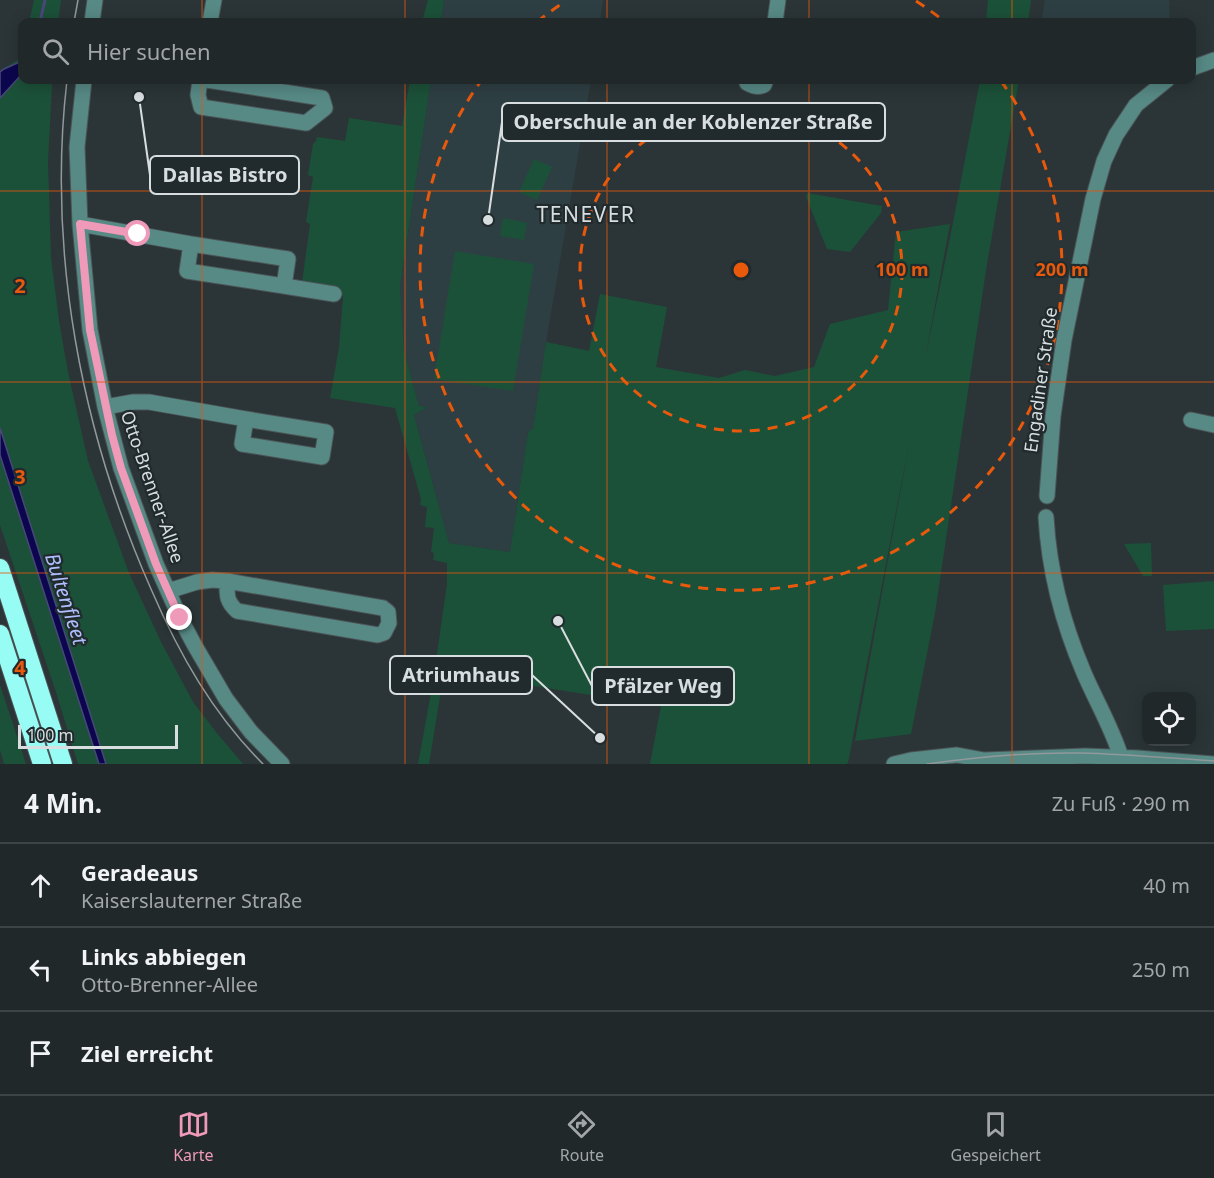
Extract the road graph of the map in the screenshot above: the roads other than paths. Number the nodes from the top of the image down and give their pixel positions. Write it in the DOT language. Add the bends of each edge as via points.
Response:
graph roads {
  1 [pos="95,0"];
  2 [pos="214,0"];
  3 [pos="778,0"];
  4 [pos="93,18"];
  5 [pos="211,18"];
  6 [pos="776,18"];
  7 [pos="1214,60"];
  8 [pos="1196,66"];
  9 [pos="84,84"];
  10 [pos="199,84"];
  11 [pos="233,84"];
  12 [pos="749,84"];
  13 [pos="764,84"];
  14 [pos="1162,84"];
  15 [pos="80,224"];
  16 [pos="191,244"];
  17 [pos="284,286"];
  18 [pos="334,294"];
  19 [pos="105,407"];
  20 [pos="246,419"];
  21 [pos="1191,420"];
  22 [pos="1214,425"];
  23 [pos="1047,496"];
  24 [pos="1046,517"];
  25 [pos="0,568"];
  26 [pos="227,582"];
  27 [pos="168,591"];
  28 [pos="0,634"];
  29 [pos="1121,757"];
  30 [pos="979,762"];
  31 [pos="42,764"];
  32 [pos="63,764"];
  33 [pos="282,764"];
  34 [pos="894,764"];
  35 [pos="1214,764"];
  1 -- 4 [label="street"];
  2 -- 5 [label="street"];
  3 -- 6 [label="street"];
  7 -- 8 [label="street"];
  9 -- 15 [label="street, Otto-Brenner-Allee" via="77,147"];
  10 -- 11 [label="street" via="201,107 306,123 325,108 322,98"];
  12 -- 13 [label="street"];
  14 -- 23 [label="street, Engadiner Straße" via="1136,105 1116,135 1093,199 1064,340"];
  15 -- 16 [label="street"];
  15 -- 19 [label="street, Otto-Brenner-Allee" via="90,330"];
  16 -- 17 [label="street" via="187,271"];
  16 -- 17 [label="street" via="288,259"];
  17 -- 18 [label="street"];
  19 -- 20 [label="street" via="149,402"];
  19 -- 27 [label="street, Otto-Brenner-Allee" via="121,468"];
  20 -- 20 [label="street" via="242,444 322,457 326,432"];
  21 -- 22 [label="street"];
  24 -- 29 [label="street" via="1048,549 1065,620"];
  25 -- 32 [label="highway"];
  26 -- 26 [label="street" via="230,604 237,611 378,635 384,633 389,623 388,612 383,608"];
  26 -- 27 [label="street" via="197,582"];
  27 -- 33 [label="street, Otto-Brenner-Allee" via="226,699"];
  28 -- 31 [label="highway"];
  29 -- 30 [label="street"];
  29 -- 35 [label="street"];
  30 -- 34 [label="street" via="957,755"];
}
